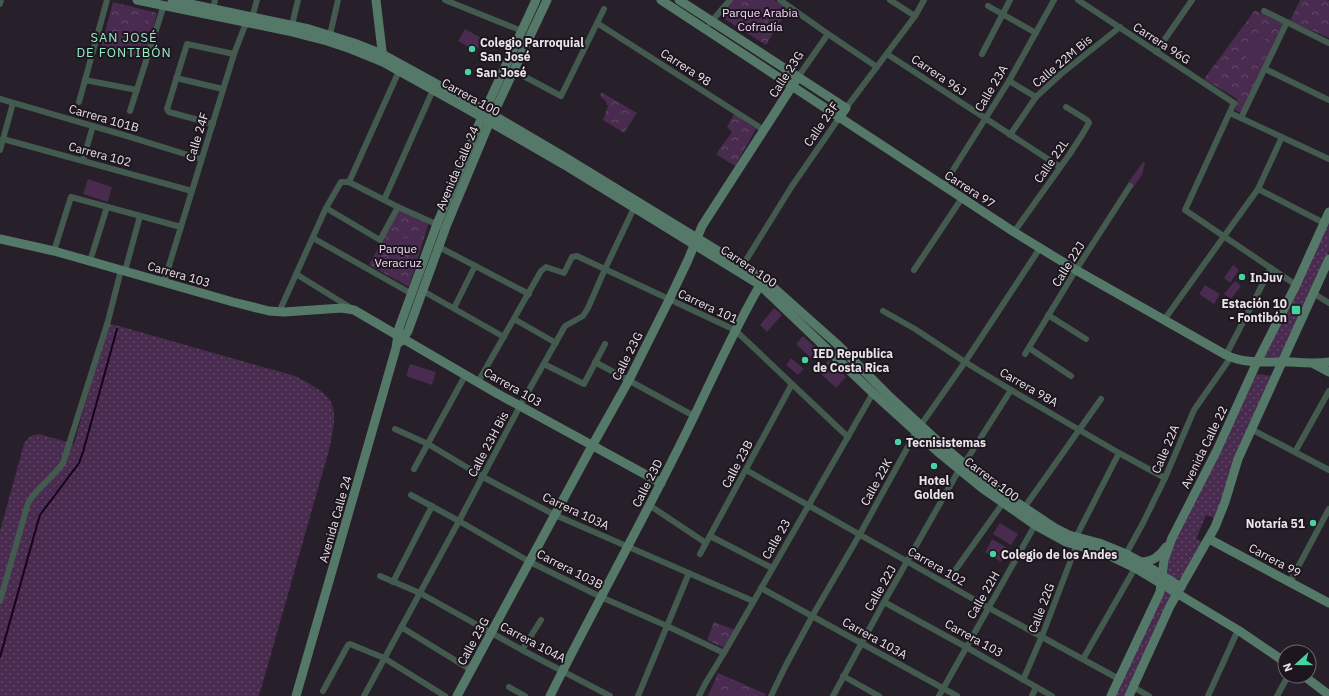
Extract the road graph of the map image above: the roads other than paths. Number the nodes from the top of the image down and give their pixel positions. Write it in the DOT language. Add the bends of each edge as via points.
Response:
graph roads {
  1 [pos="1,0"];
  2 [pos="107,0"];
  3 [pos="137,0"];
  4 [pos="257,0"];
  5 [pos="298,0"];
  6 [pos="338,0"];
  7 [pos="376,0"];
  8 [pos="445,0"];
  9 [pos="536,0"];
  10 [pos="547,0"];
  11 [pos="661,0"];
  12 [pos="679,0"];
  13 [pos="730,0"];
  14 [pos="890,0"];
  15 [pos="924,0"];
  16 [pos="1010,0"];
  17 [pos="1054,0"];
  18 [pos="1078,0"];
  19 [pos="1192,0"];
  20 [pos="783,1"];
  21 [pos="168,3"];
  22 [pos="0,4"];
  23 [pos="214,4"];
  24 [pos="988,6"];
  25 [pos="604,9"];
  26 [pos="1264,11"];
  27 [pos="1003,14"];
  28 [pos="915,16"];
  29 [pos="249,20"];
  30 [pos="711,21"];
  31 [pos="1287,22"];
  32 [pos="597,23"];
  33 [pos="292,25"];
  34 [pos="1120,27"];
  35 [pos="705,28"];
  36 [pos="522,31"];
  37 [pos="1036,33"];
  38 [pos="828,34"];
  39 [pos="330,35"];
  40 [pos="1329,43"];
  41 [pos="1156,52"];
  42 [pos="234,54"];
  43 [pos="887,54"];
  44 [pos="982,54"];
  45 [pos="382,58"];
  46 [pos="878,66"];
  47 [pos="1265,69"];
  48 [pos="514,70"];
  49 [pos="399,71"];
  50 [pos="798,77"];
  51 [pos="176,78"];
  52 [pos="85,80"];
  53 [pos="1009,81"];
  54 [pos="792,86"];
  55 [pos="223,88"];
  56 [pos="137,90"];
  57 [pos="434,90"];
  58 [pos="1036,97"];
  59 [pos="0,99"];
  60 [pos="1329,100"];
  61 [pos="79,102"];
  62 [pos="13,103"];
  63 [pos="1066,107"];
  64 [pos="846,108"];
  65 [pos="130,111"];
  66 [pos="1230,113"];
  67 [pos="487,116"];
  68 [pos="839,118"];
  69 [pos="1241,118"];
  70 [pos="986,119"];
  71 [pos="213,124"];
  72 [pos="93,126"];
  73 [pos="764,130"];
  74 [pos="1010,135"];
  75 [pos="1282,137"];
  76 [pos="3,139"];
  77 [pos="0,150"];
  78 [pos="201,159"];
  79 [pos="1329,159"];
  80 [pos="83,160"];
  81 [pos="1060,167"];
  82 [pos="346,182"];
  83 [pos="943,186"];
  84 [pos="1130,186"];
  85 [pos="1258,189"];
  86 [pos="192,191"];
  87 [pos="962,198"];
  88 [pos="384,200"];
  89 [pos="107,207"];
  90 [pos="398,207"];
  91 [pos="326,208"];
  92 [pos="634,208"];
  93 [pos="1329,212"];
  94 [pos="140,216"];
  95 [pos="1324,223"];
  96 [pos="441,226"];
  97 [pos="181,227"];
  98 [pos="1014,232"];
  99 [pos="1225,237"];
  100 [pos="313,238"];
  101 [pos="0,239"];
  102 [pos="696,241"];
  103 [pos="438,247"];
  104 [pos="1040,248"];
  105 [pos="54,251"];
  106 [pos="1329,259"];
  107 [pos="90,261"];
  108 [pos="743,265"];
  109 [pos="475,266"];
  110 [pos="1271,268"];
  111 [pos="605,269"];
  112 [pos="914,270"];
  113 [pos="1076,270"];
  114 [pos="123,271"];
  115 [pos="296,274"];
  116 [pos="164,282"];
  117 [pos="762,282"];
  118 [pos="1296,285"];
  119 [pos="423,291"];
  120 [pos="412,294"];
  121 [pos="528,294"];
  122 [pos="1313,294"];
  123 [pos="669,300"];
  124 [pos="1329,304"];
  125 [pos="454,308"];
  126 [pos="354,310"];
  127 [pos="883,311"];
  128 [pos="278,312"];
  129 [pos="1048,315"];
  130 [pos="514,319"];
  131 [pos="1164,320"];
  132 [pos="735,330"];
  133 [pos="401,336"];
  134 [pos="504,337"];
  135 [pos="1086,339"];
  136 [pos="556,343"];
  137 [pos="605,344"];
  138 [pos="1029,348"];
  139 [pos="1025,354"];
  140 [pos="1228,356"];
  141 [pos="596,362"];
  142 [pos="965,362"];
  143 [pos="1257,362"];
  144 [pos="1282,362"];
  145 [pos="1329,362"];
  146 [pos="544,364"];
  147 [pos="1313,364"];
  148 [pos="1329,372"];
  149 [pos="466,374"];
  150 [pos="1071,376"];
  151 [pos="629,380"];
  152 [pos="478,382"];
  153 [pos="792,384"];
  154 [pos="1011,390"];
  155 [pos="1329,391"];
  156 [pos="874,393"];
  157 [pos="1101,399"];
  158 [pos="520,406"];
  159 [pos="694,416"];
  160 [pos="918,428"];
  161 [pos="395,429"];
  162 [pos="1080,429"];
  163 [pos="1251,429"];
  164 [pos="848,437"];
  165 [pos="428,444"];
  166 [pos="592,446"];
  167 [pos="1295,452"];
  168 [pos="1119,453"];
  169 [pos="962,467"];
  170 [pos="414,469"];
  171 [pos="746,470"];
  172 [pos="1329,470"];
  173 [pos="483,476"];
  174 [pos="1166,478"];
  175 [pos="660,483"];
  176 [pos="410,495"];
  177 [pos="1003,503"];
  178 [pos="649,505"];
  179 [pos="808,505"];
  180 [pos="432,506"];
  181 [pos="1024,508"];
  182 [pos="1329,509"];
  183 [pos="555,515"];
  184 [pos="460,521"];
  185 [pos="1035,525"];
  186 [pos="860,534"];
  187 [pos="710,536"];
  188 [pos="1172,538"];
  189 [pos="1209,539"];
  190 [pos="1077,541"];
  191 [pos="706,543"];
  192 [pos="628,546"];
  193 [pos="700,554"];
  194 [pos="1126,554"];
  195 [pos="908,561"];
  196 [pos="530,562"];
  197 [pos="1138,565"];
  198 [pos="772,568"];
  199 [pos="689,573"];
  200 [pos="380,576"];
  201 [pos="1162,579"];
  202 [pos="393,582"];
  203 [pos="1290,582"];
  204 [pos="946,583"];
  205 [pos="761,588"];
  206 [pos="1179,590"];
  207 [pos="420,593"];
  208 [pos="600,597"];
  209 [pos="753,601"];
  210 [pos="0,602"];
  211 [pos="884,602"];
  212 [pos="1329,603"];
  213 [pos="989,608"];
  214 [pos="813,616"];
  215 [pos="541,620"];
  216 [pos="667,626"];
  217 [pos="401,627"];
  218 [pos="1238,630"];
  219 [pos="492,633"];
  220 [pos="1042,636"];
  221 [pos="861,643"];
  222 [pos="966,647"];
  223 [pos="522,650"];
  224 [pos="724,653"];
  225 [pos="1277,657"];
  226 [pos="384,658"];
  227 [pos="1084,659"];
  228 [pos="471,670"];
  229 [pos="563,670"];
  230 [pos="843,676"];
  231 [pos="1119,679"];
  232 [pos="1023,680"];
  233 [pos="1284,684"];
  234 [pos="1315,684"];
  235 [pos="509,687"];
  236 [pos="1133,687"];
  237 [pos="943,688"];
  238 [pos="1036,688"];
  239 [pos="324,691"];
  240 [pos="1329,695"];
  241 [pos="296,696"];
  242 [pos="364,696"];
  243 [pos="445,696"];
  244 [pos="457,696"];
  245 [pos="525,696"];
  246 [pos="550,696"];
  247 [pos="610,696"];
  248 [pos="638,696"];
  249 [pos="699,696"];
  250 [pos="771,696"];
  251 [pos="833,696"];
  252 [pos="879,696"];
  253 [pos="939,696"];
  254 [pos="957,696"];
  255 [pos="1032,696"];
  256 [pos="1052,696"];
  257 [pos="1111,696"];
  258 [pos="1129,696"];
  259 [pos="1149,696"];
  260 [pos="1208,696"];
  261 [pos="1277,696"];
  1 -- 22 [label="street"];
  2 -- 52 [label="street"];
  3 -- 21 [label="main road, Carrera 100"];
  4 -- 29 [label="street, Calle 24F"];
  5 -- 33 [label="street"];
  6 -- 39 [label="street"];
  7 -- 45 [label="main road"];
  8 -- 36 [label="street"];
  9 -- 36 [label="main road, Avenida Calle 24"];
  10 -- 48 [label="main road, Avenida Calle 24"];
  11 -- 35 [label="main road, Carrera 97"];
  12 -- 30 [label="main road"];
  13 -- 30 [label="street"];
  14 -- 28 [label="street"];
  15 -- 28 [label="street, Calle 23F"];
  16 -- 27 [label="street"];
  17 -- 37 [label="street, Calle 23A"];
  18 -- 34 [label="street, Carrera 96G"];
  19 -- 41 [label="street"];
  20 -- 38 [label="street"];
  21 -- 23 [label="main road, Carrera 100"];
  21 -- 29 [label="main road, Carrera 100"];
  21 -- 56 [label="street"];
  23 -- 29 [label="main road, Carrera 100"];
  24 -- 27 [label="street"];
  25 -- 32 [label="street"];
  26 -- 31 [label="street"];
  27 -- 37 [label="street"];
  27 -- 44 [label="street"];
  28 -- 43 [label="street, Calle 23F"];
  29 -- 33 [label="main road, Carrera 100"];
  29 -- 42 [label="street, Calle 24F"];
  29 -- 45 [label="main road, Carrera 100"];
  30 -- 35 [label="street"];
  30 -- 50 [label="main road"];
  31 -- 40 [label="street"];
  31 -- 47 [label="street"];
  32 -- 48 [label="street" via="561,96"];
  32 -- 73 [label="street, Carrera 98"];
  33 -- 39 [label="main road, Carrera 100"];
  34 -- 41 [label="street, Carrera 96G"];
  34 -- 58 [label="street, Calle 22M Bis"];
  35 -- 54 [label="main road, Carrera 97"];
  36 -- 67 [label="main road, Avenida Calle 24"];
  37 -- 53 [label="street, Calle 23A"];
  38 -- 46 [label="street"];
  38 -- 50 [label="street, Calle 23G"];
  39 -- 45 [label="main road, Carrera 100"];
  41 -- 66 [label="street, Carrera 96G" via="1234,103"];
  42 -- 51 [label="street" via="187,44"];
  42 -- 55 [label="street, Calle 24F"];
  43 -- 46 [label="street, Calle 23F"];
  43 -- 70 [label="street, Carrera 96J"];
  45 -- 49 [label="main road, Carrera 100"];
  45 -- 67 [label="main road, Carrera 100"];
  46 -- 64 [label="street, Calle 23F"];
  47 -- 60 [label="street"];
  47 -- 69 [label="street"];
  48 -- 67 [label="main road, Avenida Calle 24"];
  49 -- 57 [label="main road, Carrera 100"];
  49 -- 82 [label="street"];
  50 -- 54 [label="main road, Calle 23G"];
  50 -- 64 [label="main road"];
  51 -- 55 [label="street"];
  51 -- 71 [label="street" via="167,111"];
  52 -- 56 [label="street"];
  52 -- 61 [label="street"];
  53 -- 58 [label="street"];
  53 -- 70 [label="street, Calle 23A"];
  54 -- 68 [label="main road, Carrera 97"];
  54 -- 73 [label="main road, Calle 23G"];
  55 -- 71 [label="street, Calle 24F"];
  56 -- 65 [label="street"];
  57 -- 67 [label="main road, Carrera 100"];
  57 -- 88 [label="street"];
  58 -- 74 [label="street, Calle 22M Bis"];
  59 -- 62 [label="street, Carrera 101B"];
  62 -- 72 [label="street, Carrera 101B"];
  62 -- 76 [label="street"];
  63 -- 81 [label="street, Calle 22L" via="1089,123"];
  64 -- 68 [label="main road, Calle 23F"];
  66 -- 69 [label="street"];
  66 -- 99 [label="street" via="1185,210"];
  67 -- 92 [label="main road, Carrera 100"];
  67 -- 96 [label="main road, Avenida Calle 24"];
  67 -- 102 [label="main road, Carrera 100" via="566,158"];
  68 -- 83 [label="main road, Carrera 97"];
  68 -- 108 [label="street, Calle 23F" via="792,186"];
  69 -- 75 [label="street"];
  70 -- 74 [label="street, Carrera 96J"];
  70 -- 83 [label="street, Calle 23A"];
  71 -- 78 [label="street, Calle 24F"];
  72 -- 78 [label="street, Carrera 101B"];
  72 -- 80 [label="street"];
  73 -- 102 [label="main road, Calle 23G" via="706,220"];
  74 -- 81 [label="street, Carrera 96J"];
  75 -- 79 [label="street"];
  75 -- 85 [label="street"];
  76 -- 77 [label="street"];
  76 -- 80 [label="street, Carrera 102"];
  78 -- 86 [label="street, Calle 24F"];
  80 -- 86 [label="street, Carrera 102"];
  81 -- 98 [label="street, Calle 22L"];
  82 -- 88 [label="street"];
  82 -- 91 [label="street" via="340,183"];
  83 -- 87 [label="main road, Carrera 97"];
  84 -- 113 [label="street, Calle 22J"];
  85 -- 95 [label="street"];
  85 -- 99 [label="street"];
  86 -- 97 [label="street, Calle 24F"];
  87 -- 98 [label="main road, Carrera 97"];
  87 -- 112 [label="street"];
  88 -- 90 [label="street"];
  89 -- 94 [label="street"];
  89 -- 105 [label="street" via="71,197"];
  89 -- 107 [label="street"];
  90 -- 91 [label="street" via="380,240"];
  90 -- 96 [label="street"];
  91 -- 100 [label="street"];
  92 -- 102 [label="main road, Carrera 100"];
  92 -- 111 [label="street, Calle 23H Bis"];
  93 -- 95 [label="main road, Avenida Calle 22"];
  94 -- 97 [label="street"];
  94 -- 114 [label="street"];
  95 -- 118 [label="main road, Avenida Calle 22"];
  96 -- 103 [label="main road, Avenida Calle 24"];
  96 -- 120 [label="main road, Avenida Calle 24"];
  97 -- 116 [label="street, Calle 24F"];
  98 -- 104 [label="main road, Carrera 97"];
  99 -- 110 [label="street"];
  99 -- 131 [label="street"];
  100 -- 115 [label="street"];
  100 -- 120 [label="street"];
  101 -- 105 [label="main road, Carrera 103"];
  102 -- 108 [label="main road, Carrera 100"];
  102 -- 117 [label="main road, Carrera 100"];
  102 -- 123 [label="main road, Calle 23G"];
  103 -- 109 [label="street"];
  103 -- 119 [label="main road, Avenida Calle 24"];
  104 -- 113 [label="main road, Carrera 97"];
  104 -- 142 [label="street, Calle 22K"];
  105 -- 107 [label="main road, Carrera 103"];
  106 -- 122 [label="main road"];
  107 -- 114 [label="main road, Carrera 103"];
  108 -- 117 [label="main road, Carrera 100"];
  109 -- 121 [label="street"];
  109 -- 125 [label="street"];
  110 -- 118 [label="street"];
  110 -- 140 [label="street, Calle 22A"];
  111 -- 121 [label="street, Carrera 101" via="574,256 564,273 542,269"];
  111 -- 123 [label="street, Carrera 101"];
  111 -- 136 [label="street, Calle 23H Bis" via="583,316 565,326"];
  113 -- 129 [label="street, Calle 22J"];
  113 -- 131 [label="main road, Carrera 97"];
  114 -- 116 [label="main road, Carrera 103"];
  114 -- 210 [label="street" via="62,463 28,503"];
  115 -- 126 [label="street, Carrera 103"];
  115 -- 128 [label="street"];
  116 -- 128 [label="main road, Carrera 103"];
  117 -- 132 [label="main road, Calle 23D"];
  117 -- 156 [label="main road, Carrera 100"];
  117 -- 160 [label="main road, Carrera 100" via="837,344"];
  118 -- 143 [label="main road, Avenida Calle 22"];
  119 -- 125 [label="street"];
  119 -- 133 [label="main road, Avenida Calle 24" via="408,331"];
  120 -- 133 [label="main road, Avenida Calle 24" via="399,328"];
  121 -- 130 [label="street"];
  122 -- 124 [label="street"];
  122 -- 144 [label="main road"];
  123 -- 132 [label="street, Carrera 101"];
  123 -- 151 [label="main road, Calle 23G"];
  125 -- 134 [label="street"];
  126 -- 128 [label="main road, Carrera 103" via="342,308"];
  126 -- 133 [label="main road, Carrera 103"];
  127 -- 142 [label="street, Carrera 98A"];
  129 -- 135 [label="street"];
  129 -- 138 [label="street, Calle 22J"];
  130 -- 134 [label="street"];
  130 -- 136 [label="street"];
  131 -- 140 [label="main road, Carrera 97"];
  132 -- 153 [label="street, Carrera 101"];
  132 -- 159 [label="main road, Calle 23D"];
  133 -- 149 [label="main road, Carrera 103"];
  133 -- 241 [label="main road, Avenida Calle 24"];
  134 -- 152 [label="street"];
  136 -- 146 [label="street, Calle 23H Bis"];
  137 -- 141 [label="street"];
  138 -- 139 [label="street, Calle 22J"];
  138 -- 150 [label="street"];
  140 -- 143 [label="main road, Carrera 97"];
  140 -- 174 [label="street, Calle 22A" via="1194,410"];
  141 -- 146 [label="street" via="585,384"];
  141 -- 151 [label="street"];
  142 -- 154 [label="street, Carrera 98A"];
  142 -- 160 [label="street, Calle 22K"];
  143 -- 144 [label="main road, Carrera 97"];
  143 -- 188 [label="main road, Avenida Calle 22" via="1217,450"];
  144 -- 147 [label="main road, Carrera 97"];
  144 -- 163 [label="main road"];
  145 -- 147 [label="main road"];
  146 -- 158 [label="street, Calle 23H Bis"];
  147 -- 148 [label="main road"];
  149 -- 152 [label="main road, Carrera 103"];
  149 -- 165 [label="street"];
  151 -- 159 [label="street"];
  151 -- 166 [label="main road, Calle 23G"];
  152 -- 158 [label="main road, Carrera 103"];
  153 -- 164 [label="street, Carrera 101"];
  153 -- 171 [label="street, Calle 23B"];
  154 -- 162 [label="street, Carrera 98A"];
  154 -- 169 [label="street, Calle 22J"];
  155 -- 167 [label="street"];
  156 -- 160 [label="main road, Carrera 100"];
  156 -- 164 [label="street, Calle 23"];
  157 -- 162 [label="street"];
  158 -- 166 [label="main road, Carrera 103"];
  158 -- 173 [label="street, Calle 23H Bis"];
  159 -- 175 [label="main road, Calle 23D"];
  160 -- 169 [label="main road, Carrera 100"];
  160 -- 186 [label="street, Calle 22K"];
  161 -- 165 [label="street, Carrera 103A"];
  162 -- 168 [label="street, Carrera 98A"];
  162 -- 181 [label="street"];
  163 -- 167 [label="street"];
  163 -- 189 [label="main road" via="1238,459 1223,509"];
  164 -- 179 [label="street, Calle 23"];
  165 -- 170 [label="street"];
  165 -- 173 [label="street, Carrera 103A"];
  166 -- 175 [label="main road, Carrera 103"];
  166 -- 183 [label="main road, Calle 23G"];
  167 -- 172 [label="street"];
  168 -- 174 [label="street, Carrera 98A"];
  168 -- 190 [label="street, Calle 22G"];
  169 -- 177 [label="main road, Carrera 100"];
  169 -- 181 [label="main road, Carrera 100"];
  169 -- 195 [label="street, Calle 22J"];
  171 -- 179 [label="street, Carrera 102"];
  171 -- 187 [label="street, Calle 23B"];
  173 -- 183 [label="street, Carrera 103A"];
  173 -- 184 [label="street, Calle 23H Bis"];
  174 -- 194 [label="street, Calle 22A"];
  175 -- 178 [label="main road, Calle 23D"];
  176 -- 180 [label="street, Carrera 103B"];
  177 -- 185 [label="main road, Carrera 100"];
  177 -- 204 [label="street"];
  178 -- 191 [label="street"];
  178 -- 192 [label="main road, Calle 23D"];
  179 -- 186 [label="street, Carrera 102"];
  179 -- 198 [label="street, Calle 23"];
  180 -- 184 [label="street, Carrera 103B"];
  180 -- 202 [label="street"];
  181 -- 190 [label="main road, Carrera 100"];
  182 -- 203 [label="street"];
  183 -- 192 [label="street, Carrera 103A"];
  183 -- 196 [label="main road, Calle 23G"];
  184 -- 196 [label="street, Carrera 103B"];
  184 -- 207 [label="street, Calle 23H Bis"];
  185 -- 190 [label="main road, Carrera 100" via="1066,542"];
  185 -- 213 [label="street, Calle 22H"];
  186 -- 195 [label="street, Carrera 102"];
  186 -- 214 [label="street, Calle 22K"];
  187 -- 191 [label="street, Calle 23B"];
  187 -- 198 [label="street"];
  188 -- 197 [label="main road" via="1159,556"];
  188 -- 201 [label="main road, Avenida Calle 22" via="1165,556"];
  189 -- 203 [label="main road, Carrera 99"];
  189 -- 206 [label="main road"];
  190 -- 194 [label="main road, Carrera 100" via="1099,543"];
  190 -- 197 [label="main road, Carrera 100"];
  190 -- 220 [label="street, Calle 22G"];
  191 -- 193 [label="street, Calle 23B"];
  192 -- 199 [label="street, Carrera 103A"];
  192 -- 208 [label="main road, Calle 23D"];
  194 -- 197 [label="main road, Carrera 100"];
  195 -- 204 [label="street, Carrera 102"];
  195 -- 211 [label="street, Calle 22J"];
  196 -- 208 [label="street, Carrera 103B"];
  196 -- 219 [label="main road, Calle 23G"];
  197 -- 201 [label="main road, Carrera 100"];
  197 -- 227 [label="street"];
  198 -- 205 [label="street, Calle 23"];
  199 -- 209 [label="street, Carrera 103A"];
  199 -- 216 [label="street"];
  200 -- 202 [label="street, Carrera 104A"];
  201 -- 206 [label="main road, Carrera 100"];
  201 -- 231 [label="main road, Avenida Calle 22" via="1160,592"];
  202 -- 207 [label="street, Carrera 104A"];
  203 -- 212 [label="main road, Carrera 99"];
  204 -- 213 [label="street, Carrera 102"];
  205 -- 209 [label="street, Calle 23"];
  205 -- 214 [label="street, Carrera 103A"];
  206 -- 218 [label="main road, Carrera 100"];
  206 -- 236 [label="main road"];
  207 -- 217 [label="street, Calle 23H Bis"];
  207 -- 219 [label="street, Carrera 104A"];
  208 -- 216 [label="street, Carrera 103B"];
  208 -- 229 [label="main road, Calle 23D"];
  209 -- 224 [label="street, Calle 23"];
  211 -- 221 [label="street, Calle 22J"];
  211 -- 222 [label="street, Carrera 103"];
  213 -- 220 [label="street, Carrera 102"];
  213 -- 222 [label="street, Calle 22H"];
  214 -- 221 [label="street, Carrera 103A"];
  214 -- 250 [label="street, Calle 22K"];
  215 -- 223 [label="street"];
  216 -- 224 [label="street, Carrera 103B"];
  216 -- 248 [label="street"];
  217 -- 226 [label="street, Calle 23H Bis"];
  217 -- 228 [label="street"];
  218 -- 225 [label="main road, Carrera 100"];
  218 -- 260 [label="street"];
  219 -- 223 [label="street, Carrera 104A"];
  219 -- 228 [label="main road, Calle 23G"];
  220 -- 227 [label="street, Carrera 102"];
  220 -- 232 [label="street, Calle 22G"];
  221 -- 230 [label="street, Calle 22J"];
  221 -- 237 [label="street, Carrera 103A"];
  222 -- 232 [label="street, Carrera 103"];
  222 -- 237 [label="street, Calle 22H"];
  223 -- 229 [label="street, Carrera 104A"];
  224 -- 249 [label="street, Calle 23"];
  226 -- 239 [label="street" via="348,645"];
  226 -- 242 [label="street, Calle 23H Bis"];
  226 -- 243 [label="street"];
  227 -- 231 [label="street, Carrera 102"];
  228 -- 244 [label="main road, Calle 23G"];
  229 -- 246 [label="main road, Calle 23D"];
  229 -- 247 [label="street, Carrera 104A"];
  230 -- 251 [label="street, Calle 22J"];
  230 -- 252 [label="street"];
  231 -- 257 [label="main road, Avenida Calle 22"];
  232 -- 238 [label="street, Carrera 103"];
  233 -- 261 [label="street"];
  234 -- 240 [label="main road"];
  235 -- 245 [label="street"];
  236 -- 258 [label="main road"];
  236 -- 259 [label="street"];
  237 -- 253 [label="street, Calle 22H"];
  237 -- 254 [label="street, Carrera 103A"];
  238 -- 255 [label="street"];
  238 -- 256 [label="street, Carrera 103"];
}
